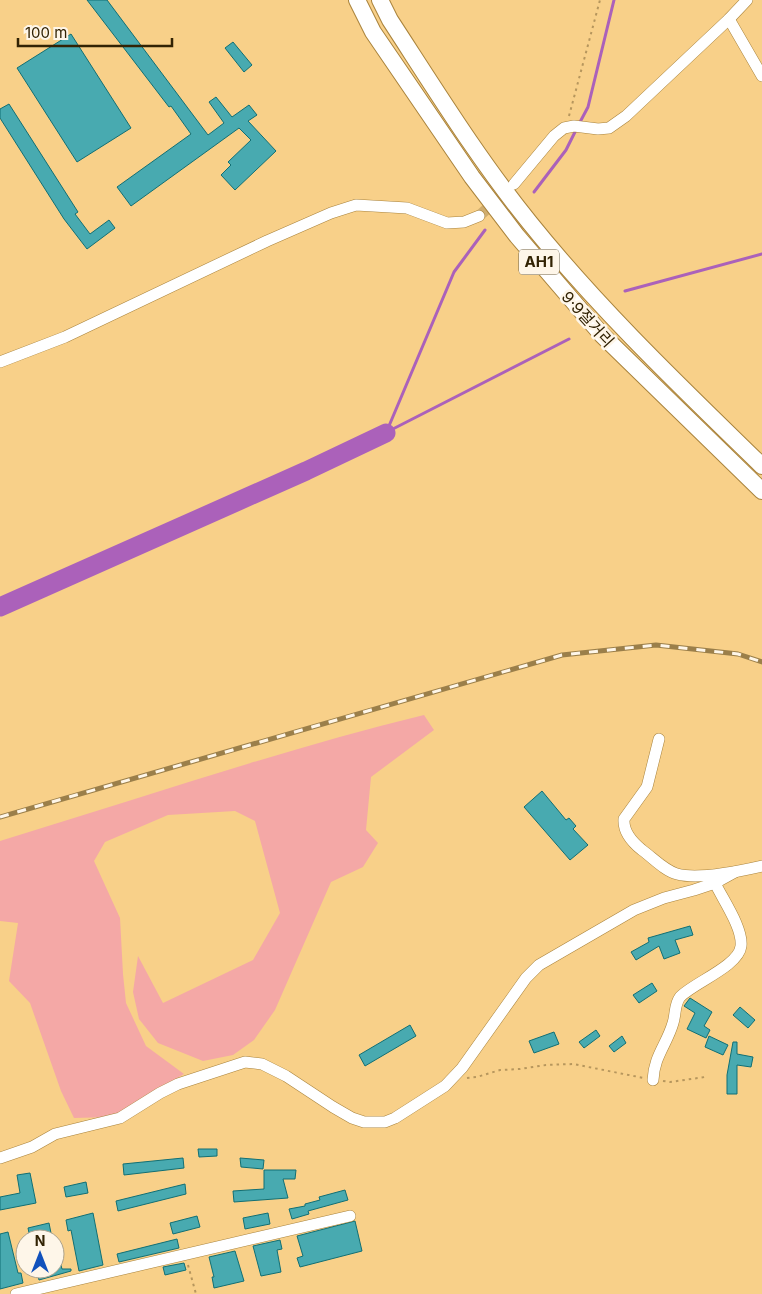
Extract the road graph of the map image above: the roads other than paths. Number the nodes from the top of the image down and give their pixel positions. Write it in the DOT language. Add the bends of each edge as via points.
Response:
graph roads {
  1 [pos="357,0"];
  2 [pos="380,0"];
  3 [pos="747,0"];
  4 [pos="729,19"];
  5 [pos="762,76"];
  6 [pos="514,184"];
  7 [pos="479,216"];
  8 [pos="0,362"];
  9 [pos="762,466"];
  10 [pos="762,491"];
  11 [pos="660,739"];
  12 [pos="762,866"];
  13 [pos="735,872"];
  14 [pos="715,883"];
  15 [pos="653,1080"];
  16 [pos="0,1158"];
  17 [pos="350,1216"];
  18 [pos="16,1294"];
  1 -- 10 [label="highway, 9·9절거리 / AH1" via="378,40 516,236 602,335"];
  2 -- 9 [label="highway, 9·9절거리 / AH1" via="485,165 566,267"];
  3 -- 4 [label="street"];
  4 -- 5 [label="street"];
  4 -- 6 [label="street" via="618,122 609,128 575,128 554,136"];
  7 -- 8 [label="street" via="464,222 447,223 407,208 356,205 276,237 65,337"];
  11 -- 13 [label="street" via="647,787 624,819 627,834 636,845 677,874"];
  12 -- 13 [label="street"];
  13 -- 14 [label="street"];
  14 -- 15 [label="street" via="738,930 741,947 725,967 689,990 676,1004 673,1023 654,1067"];
  14 -- 16 [label="street" via="634,910 539,965 445,1086 385,1122 352,1118 286,1076 262,1064 245,1062 178,1084 120,1118 55,1134 32,1147"];
  17 -- 18 [label="street"];
}
